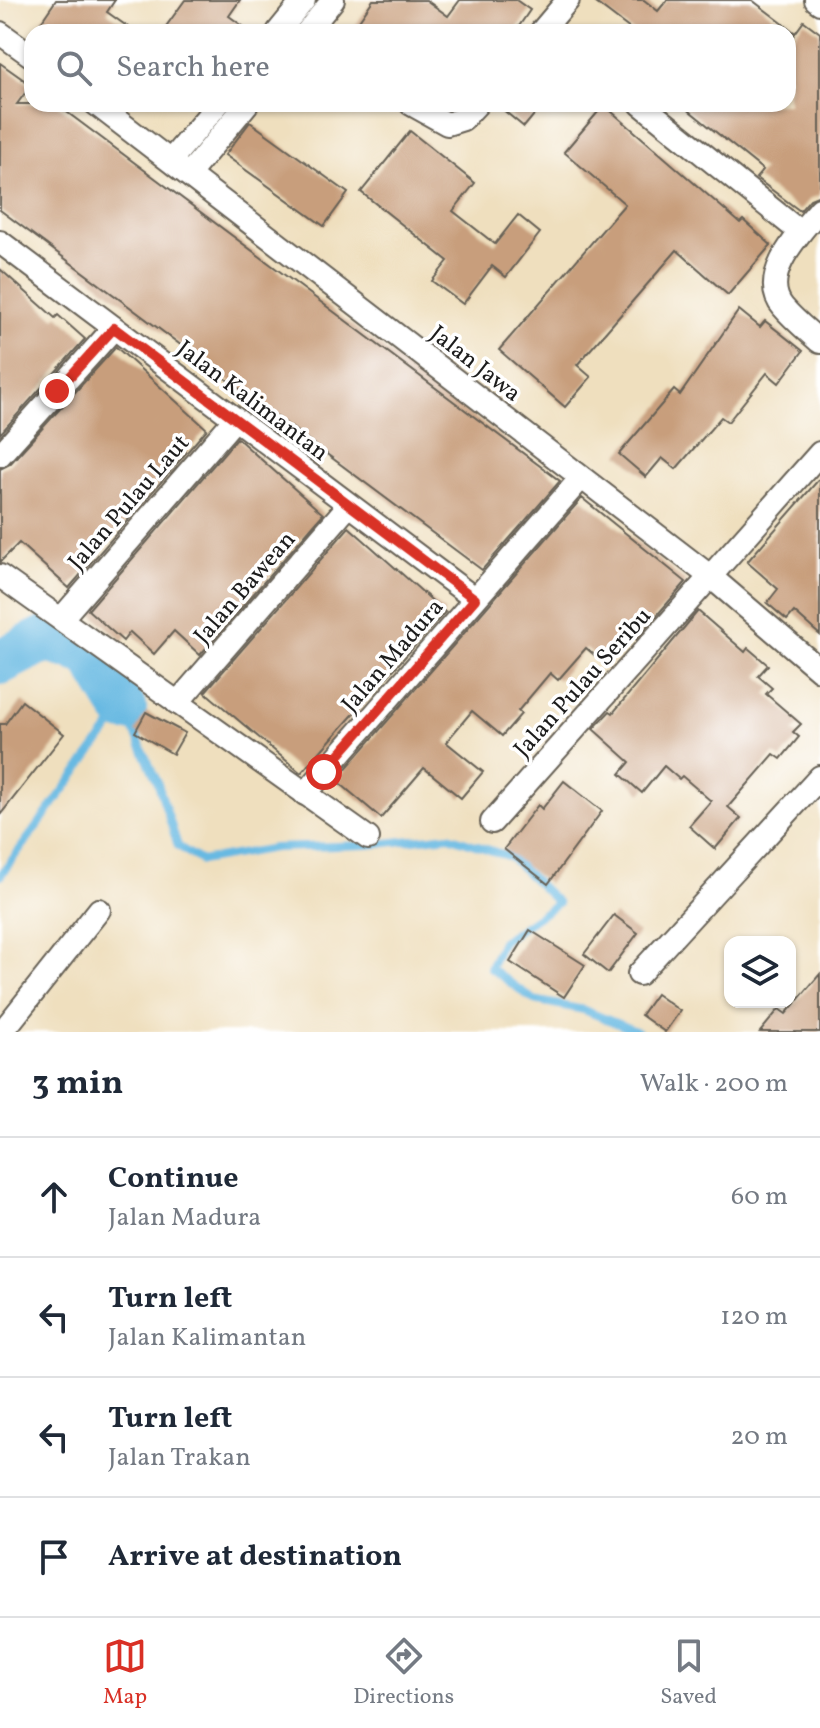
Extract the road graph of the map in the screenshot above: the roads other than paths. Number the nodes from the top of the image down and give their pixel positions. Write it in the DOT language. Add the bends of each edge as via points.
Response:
graph roads {
  1 [pos="304,0"];
  2 [pos="333,0"];
  3 [pos="568,0"];
  4 [pos="289,24"];
  5 [pos="314,24"];
  6 [pos="550,24"];
  7 [pos="0,33"];
  8 [pos="24,50"];
  9 [pos="107,112"];
  10 [pos="211,112"];
  11 [pos="240,112"];
  12 [pos="425,112"];
  13 [pos="470,112"];
  14 [pos="651,112"];
  15 [pos="171,160"];
  16 [pos="189,174"];
  17 [pos="820,209"];
  18 [pos="800,232"];
  19 [pos="0,242"];
  20 [pos="114,328"];
  21 [pos="820,342"];
  22 [pos="235,419"];
  23 [pos="820,453"];
  24 [pos="0,455"];
  25 [pos="581,478"];
  26 [pos="349,505"];
  27 [pos="0,576"];
  28 [pos="711,577"];
  29 [pos="475,599"];
  30 [pos="61,619"];
  31 [pos="820,670"];
  32 [pos="177,703"];
  33 [pos="820,777"];
  34 [pos="305,794"];
  35 [pos="492,822"];
  36 [pos="368,838"];
  37 [pos="99,910"];
  38 [pos="639,974"];
  39 [pos="2,1032"];
  1 -- 4 [label="street"];
  2 -- 5 [label="street"];
  3 -- 6 [label="street"];
  7 -- 8 [label="street"];
  9 -- 15 [label="street, Jalan Jawa"];
  10 -- 15 [label="street"];
  11 -- 16 [label="street"];
  12 -- 13 [label="street" via="447,124"];
  14 -- 18 [label="street"];
  15 -- 16 [label="street, Jalan Jawa"];
  16 -- 25 [label="street, Jalan Jawa"];
  17 -- 18 [label="street"];
  18 -- 21 [label="street" via="778,270 777,295"];
  19 -- 20 [label="street, Jalan Kalimantan"];
  20 -- 22 [label="street, Jalan Kalimantan"];
  20 -- 24 [label="street"];
  22 -- 26 [label="street, Jalan Kalimantan"];
  22 -- 30 [label="street, Jalan Pulau Laut"];
  23 -- 28 [label="street, Jalan Pulau Seribu"];
  25 -- 28 [label="street, Jalan Jawa"];
  25 -- 29 [label="street, Jalan Madura"];
  26 -- 29 [label="street, Jalan Kalimantan"];
  26 -- 32 [label="street, Jalan Bawean"];
  27 -- 30 [label="street"];
  28 -- 31 [label="street, Jalan Jawa"];
  28 -- 35 [label="street, Jalan Pulau Seribu"];
  29 -- 34 [label="street, Jalan Madura"];
  30 -- 32 [label="street"];
  32 -- 34 [label="street"];
  33 -- 38 [label="street"];
  34 -- 36 [label="street"];
  37 -- 39 [label="street"];
}
